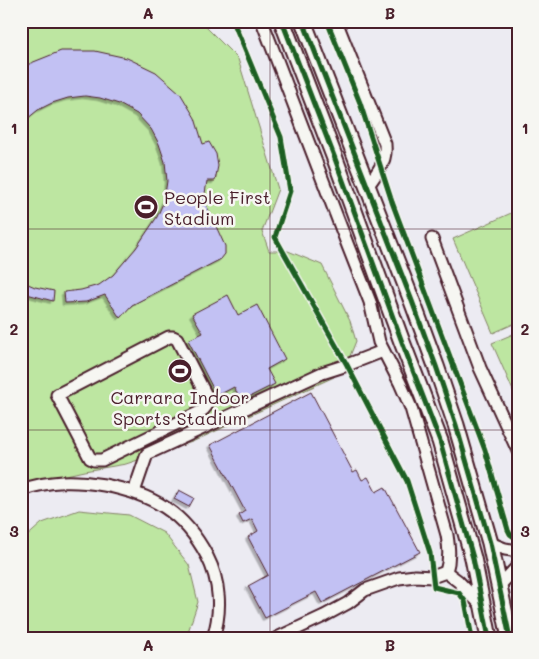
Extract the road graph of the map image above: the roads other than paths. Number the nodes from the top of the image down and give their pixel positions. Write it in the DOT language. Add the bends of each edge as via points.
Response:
graph roads {
  1 [pos="262,21"];
  2 [pos="282,21"];
  3 [pos="303,21"];
  4 [pos="336,21"];
  5 [pos="367,187"];
  6 [pos="432,239"];
  7 [pos="383,350"];
  8 [pos="141,440"];
  9 [pos="518,451"];
  10 [pos="147,454"];
  11 [pos="21,490"];
  12 [pos="134,492"];
  13 [pos="490,543"];
  14 [pos="518,551"];
  15 [pos="518,566"];
  16 [pos="446,572"];
  17 [pos="499,586"];
  18 [pos="483,607"];
  19 [pos="213,638"];
  20 [pos="277,638"];
  21 [pos="489,638"];
  22 [pos="510,638"];
  1 -- 7 [label="street" via="368,294"];
  2 -- 18 [label="main road" via="440,441 473,558"];
  3 -- 5 [label="main road"];
  4 -- 5 [label="street" via="385,144 386,154 381,166"];
  5 -- 13 [label="main road" via="436,366"];
  6 -- 9 [label="street" via="480,368"];
  7 -- 10 [label="street" via="322,373"];
  7 -- 16 [label="street" via="411,408 424,452 447,535 449,563"];
  8 -- 8 [label="street" via="102,460 94,460 88,455 57,395 173,337 184,352 208,404 200,412"];
  8 -- 10 [label="street"];
  10 -- 12 [label="street"];
  11 -- 12 [label="street" via="69,481"];
  12 -- 19 [label="street" via="150,498 175,515 205,552 218,590"];
  13 -- 14 [label="street" via="505,550"];
  13 -- 17 [label="main road"];
  15 -- 17 [label="street"];
  16 -- 18 [label="street"];
  16 -- 20 [label="street" via="399,578 380,584"];
  17 -- 22 [label="main road"];
  18 -- 21 [label="main road"];
}
